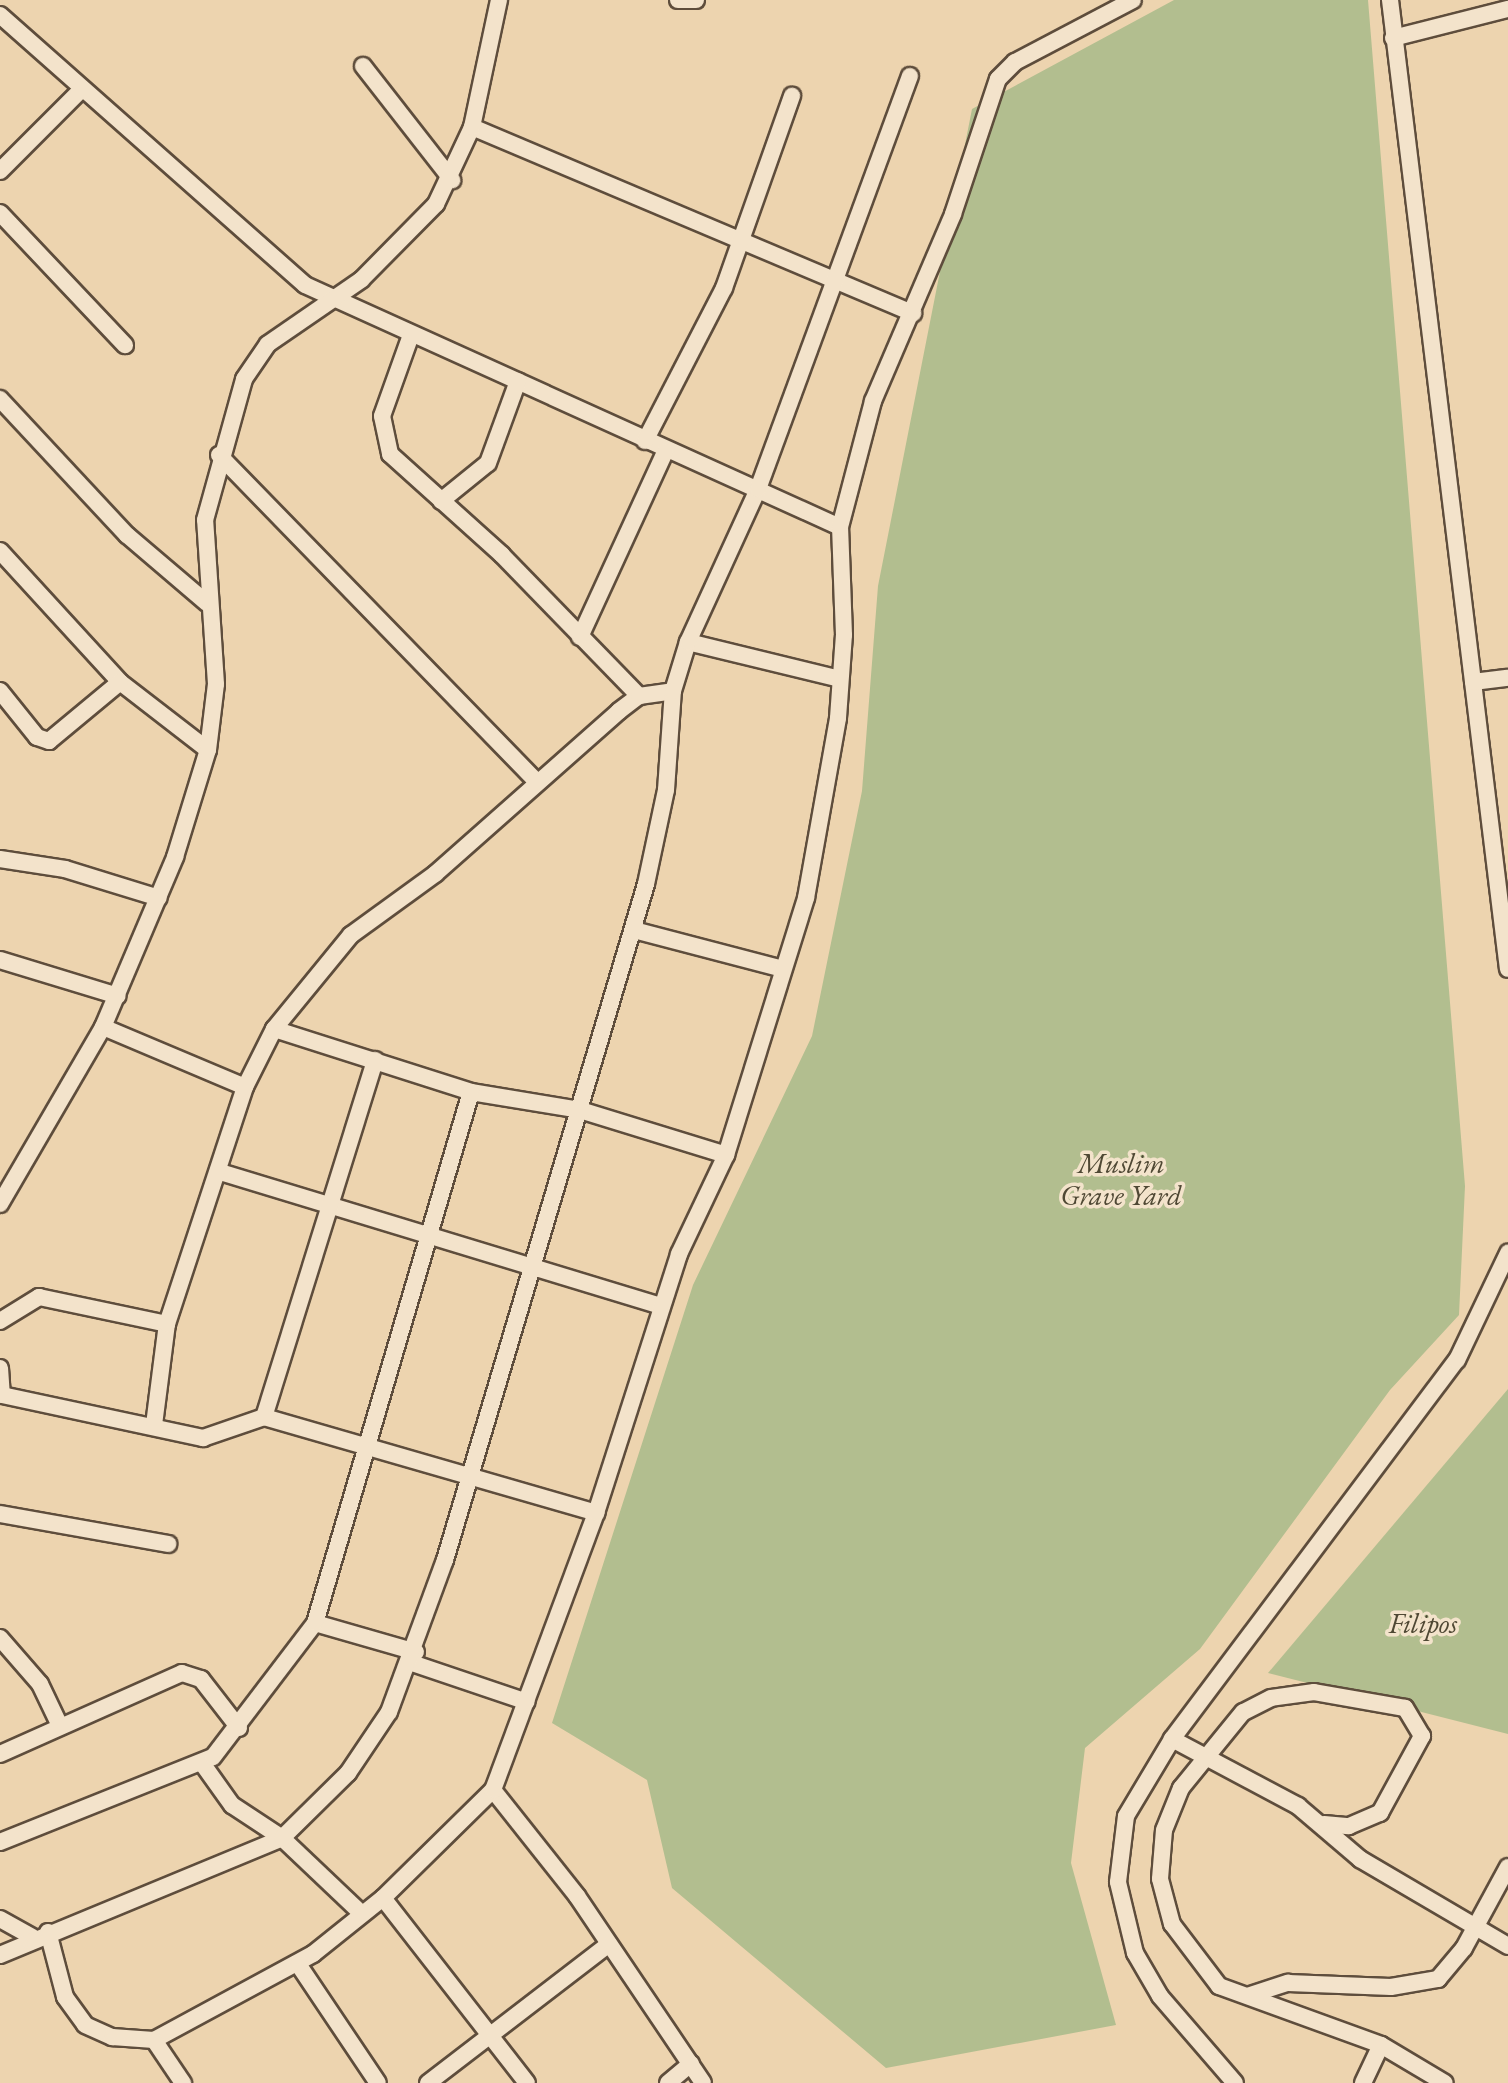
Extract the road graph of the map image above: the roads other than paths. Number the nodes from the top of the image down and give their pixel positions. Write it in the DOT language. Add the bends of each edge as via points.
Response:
graph roads {
  1 [pos="499,0"];
  2 [pos="678,0"];
  3 [pos="696,0"];
  4 [pos="1133,0"];
  5 [pos="1390,0"];
  6 [pos="1508,9"];
  7 [pos="0,15"];
  8 [pos="1393,38"];
  9 [pos="363,66"];
  10 [pos="910,76"];
  11 [pos="81,90"];
  12 [pos="792,96"];
  13 [pos="472,127"];
  14 [pos="0,171"];
  15 [pos="452,180"];
  16 [pos="0,213"];
  17 [pos="742,242"];
  18 [pos="835,282"];
  19 [pos="331,298"];
  20 [pos="913,313"];
  21 [pos="411,335"];
  22 [pos="125,345"];
  23 [pos="518,381"];
  24 [pos="0,399"];
  25 [pos="645,441"];
  26 [pos="665,452"];
  27 [pos="219,455"];
  28 [pos="758,489"];
  29 [pos="442,500"];
  30 [pos="840,527"];
  31 [pos="0,551"];
  32 [pos="207,603"];
  33 [pos="580,637"];
  34 [pos="688,642"];
  35 [pos="1508,678"];
  36 [pos="840,679"];
  37 [pos="120,682"];
  38 [pos="1473,682"];
  39 [pos="0,691"];
  40 [pos="673,691"];
  41 [pos="639,696"];
  42 [pos="208,750"];
  43 [pos="537,782"];
  44 [pos="0,859"];
  45 [pos="159,898"];
  46 [pos="634,930"];
  47 [pos="0,960"];
  48 [pos="783,969"];
  49 [pos="1508,969"];
  50 [pos="118,996"];
  51 [pos="103,1027"];
  52 [pos="274,1029"];
  53 [pos="375,1060"];
  54 [pos="245,1087"];
  55 [pos="471,1092"];
  56 [pos="580,1110"];
  57 [pos="726,1155"];
  58 [pos="220,1172"];
  59 [pos="0,1204"];
  60 [pos="328,1205"];
  61 [pos="432,1235"];
  62 [pos="1508,1253"];
  63 [pos="534,1267"];
  64 [pos="661,1306"];
  65 [pos="0,1321"];
  66 [pos="167,1324"];
  67 [pos="0,1368"];
  68 [pos="1,1396"];
  69 [pos="264,1417"];
  70 [pos="154,1425"];
  71 [pos="369,1443"];
  72 [pos="470,1473"];
  73 [pos="596,1513"];
  74 [pos="0,1514"];
  75 [pos="168,1544"];
  76 [pos="315,1623"];
  77 [pos="0,1639"];
  78 [pos="414,1657"];
  79 [pos="527,1702"];
  80 [pos="60,1726"];
  81 [pos="239,1728"];
  82 [pos="1172,1739"];
  83 [pos="0,1754"];
  84 [pos="1206,1754"];
  85 [pos="202,1763"];
  86 [pos="493,1790"];
  87 [pos="1324,1824"];
  88 [pos="282,1838"];
  89 [pos="0,1842"];
  90 [pos="1508,1867"];
  91 [pos="383,1898"];
  92 [pos="362,1914"];
  93 [pos="0,1919"];
  94 [pos="1475,1927"];
  95 [pos="40,1935"];
  96 [pos="609,1944"];
  97 [pos="1508,1946"];
  98 [pos="0,1955"];
  99 [pos="298,1964"];
  100 [pos="1250,1995"];
  101 [pos="491,2035"];
  102 [pos="155,2040"];
  103 [pos="1381,2045"];
  104 [pos="691,2064"];
  105 [pos="183,2083"];
  106 [pos="378,2083"];
  107 [pos="428,2083"];
  108 [pos="527,2083"];
  109 [pos="668,2083"];
  110 [pos="703,2083"];
  111 [pos="1235,2083"];
  112 [pos="1363,2083"];
  113 [pos="1445,2083"];
  1 -- 13 [label="street"];
  2 -- 3 [label="street"];
  4 -- 20 [label="street" via="1015,62 998,79"];
  5 -- 8 [label="street"];
  6 -- 8 [label="street"];
  7 -- 11 [label="street"];
  8 -- 38 [label="street"];
  9 -- 15 [label="street"];
  10 -- 18 [label="street"];
  11 -- 14 [label="street"];
  11 -- 19 [label="street" via="260,249"];
  12 -- 17 [label="street"];
  13 -- 15 [label="street"];
  13 -- 17 [label="street"];
  15 -- 19 [label="street" via="404,240"];
  16 -- 22 [label="street"];
  17 -- 18 [label="street"];
  17 -- 25 [label="street"];
  18 -- 20 [label="street"];
  18 -- 28 [label="street"];
  19 -- 21 [label="street"];
  19 -- 27 [label="street" via="257,357"];
  20 -- 30 [label="street" via="863,429"];
  21 -- 23 [label="street"];
  21 -- 29 [label="street" via="382,416 381,436 390,454"];
  23 -- 25 [label="street"];
  23 -- 29 [label="street" via="488,463"];
  24 -- 32 [label="street" via="127,535"];
  25 -- 26 [label="street"];
  26 -- 28 [label="street"];
  26 -- 33 [label="street"];
  27 -- 32 [label="street" via="204,530"];
  27 -- 43 [label="street"];
  28 -- 30 [label="street"];
  28 -- 34 [label="street"];
  29 -- 33 [label="street"];
  30 -- 36 [label="street"];
  31 -- 37 [label="street"];
  32 -- 42 [label="street" via="216,684"];
  33 -- 41 [label="street"];
  34 -- 36 [label="street"];
  34 -- 40 [label="street"];
  35 -- 38 [label="street"];
  36 -- 48 [label="street" via="818,849"];
  37 -- 39 [label="street" via="49,741 37,737"];
  37 -- 42 [label="street"];
  38 -- 49 [label="street"];
  40 -- 41 [label="street"];
  40 -- 46 [label="street" via="664,802"];
  41 -- 43 [label="street"];
  42 -- 45 [label="street"];
  43 -- 52 [label="street" via="379,921 351,935"];
  44 -- 45 [label="street" via="65,869"];
  45 -- 50 [label="street"];
  46 -- 48 [label="street"];
  46 -- 56 [label="street"];
  47 -- 50 [label="street"];
  48 -- 57 [label="street"];
  50 -- 51 [label="street"];
  51 -- 54 [label="street"];
  51 -- 59 [label="street"];
  52 -- 53 [label="street"];
  52 -- 54 [label="street"];
  53 -- 55 [label="street"];
  53 -- 60 [label="street"];
  54 -- 58 [label="street"];
  55 -- 56 [label="street"];
  55 -- 61 [label="street"];
  56 -- 57 [label="street"];
  56 -- 63 [label="street"];
  57 -- 64 [label="street"];
  58 -- 60 [label="street"];
  58 -- 66 [label="street"];
  60 -- 61 [label="street"];
  60 -- 69 [label="street"];
  61 -- 63 [label="street"];
  61 -- 71 [label="street"];
  62 -- 82 [label="street" via="1474,1333 1418,1417"];
  63 -- 64 [label="street"];
  63 -- 72 [label="street"];
  64 -- 73 [label="street"];
  65 -- 66 [label="street" via="39,1297"];
  66 -- 70 [label="street"];
  67 -- 68 [label="street"];
  68 -- 70 [label="street"];
  69 -- 70 [label="street" via="202,1438"];
  69 -- 71 [label="street"];
  71 -- 72 [label="street"];
  71 -- 76 [label="street"];
  72 -- 73 [label="street"];
  72 -- 78 [label="street"];
  73 -- 79 [label="street"];
  74 -- 75 [label="street"];
  76 -- 78 [label="street"];
  76 -- 81 [label="street"];
  77 -- 80 [label="street" via="40,1684"];
  78 -- 79 [label="street"];
  78 -- 88 [label="street" via="370,1746"];
  79 -- 86 [label="street"];
  80 -- 81 [label="street" via="182,1673 201,1679"];
  80 -- 83 [label="street"];
  81 -- 85 [label="street"];
  82 -- 84 [label="street"];
  82 -- 111 [label="street" via="1126,1816 1118,1858 1121,1909 1146,1977"];
  84 -- 87 [label="street"];
  84 -- 87 [label="street" via="1243,1712 1271,1698 1314,1692 1405,1708 1422,1726 1422,1736 1380,1813 1349,1826"];
  84 -- 100 [label="street" via="1181,1788 1164,1830 1160,1879 1172,1924 1213,1980"];
  85 -- 88 [label="street" via="232,1805"];
  85 -- 89 [label="street"];
  86 -- 91 [label="street"];
  86 -- 96 [label="street"];
  87 -- 94 [label="street" via="1360,1860"];
  88 -- 92 [label="street"];
  88 -- 95 [label="street"];
  90 -- 94 [label="street"];
  91 -- 92 [label="street"];
  91 -- 101 [label="street"];
  92 -- 99 [label="street"];
  93 -- 95 [label="street"];
  94 -- 97 [label="street"];
  94 -- 100 [label="street" via="1447,1973 1428,1983 1289,1983"];
  95 -- 98 [label="street"];
  95 -- 102 [label="street" via="65,1997 85,2025 112,2037"];
  96 -- 101 [label="street"];
  96 -- 104 [label="street"];
  99 -- 102 [label="street"];
  99 -- 106 [label="street"];
  100 -- 103 [label="street"];
  101 -- 107 [label="street"];
  101 -- 108 [label="street"];
  102 -- 105 [label="street"];
  103 -- 112 [label="street"];
  103 -- 113 [label="street"];
  104 -- 109 [label="street"];
  104 -- 110 [label="street"];
}
